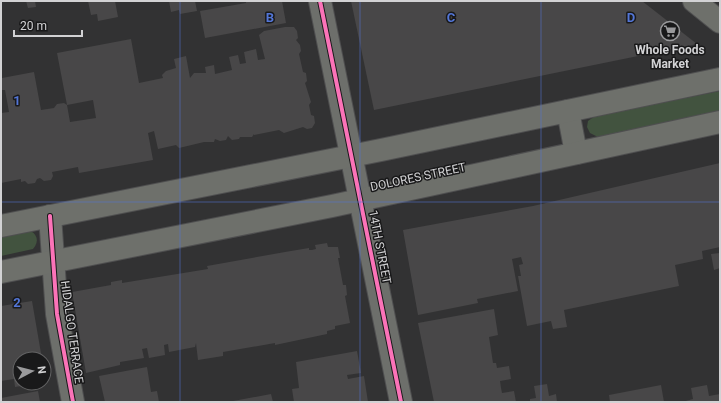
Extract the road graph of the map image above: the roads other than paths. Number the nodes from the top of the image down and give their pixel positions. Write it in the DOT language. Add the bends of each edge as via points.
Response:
graph roads {
  1 [pos="320,1"];
  2 [pos="694,1"];
  3 [pos="720,22"];
  4 [pos="720,79"];
  5 [pos="568,111"];
  6 [pos="720,122"];
  7 [pos="576,154"];
  8 [pos="352,156"];
  9 [pos="361,200"];
  10 [pos="50,216"];
  11 [pos="1,226"];
  12 [pos="53,262"];
  13 [pos="1,272"];
  14 [pos="73,402"];
  15 [pos="401,402"];
  1 -- 8 [label="street, 14TH STREET"];
  2 -- 3 [label="main road"];
  4 -- 5 [label="main road"];
  5 -- 7 [label="main road"];
  5 -- 8 [label="main road"];
  6 -- 7 [label="main road, DOLORES STREET"];
  7 -- 9 [label="main road, DOLORES STREET"];
  8 -- 9 [label="street, 14TH STREET"];
  8 -- 10 [label="main road"];
  9 -- 12 [label="main road, DOLORES STREET"];
  9 -- 15 [label="street, 14TH STREET"];
  10 -- 11 [label="main road"];
  10 -- 12 [label="street, HIDALGO TERRACE"];
  12 -- 13 [label="main road, DOLORES STREET"];
  12 -- 14 [label="street, HIDALGO TERRACE" via="57,314"];
}
